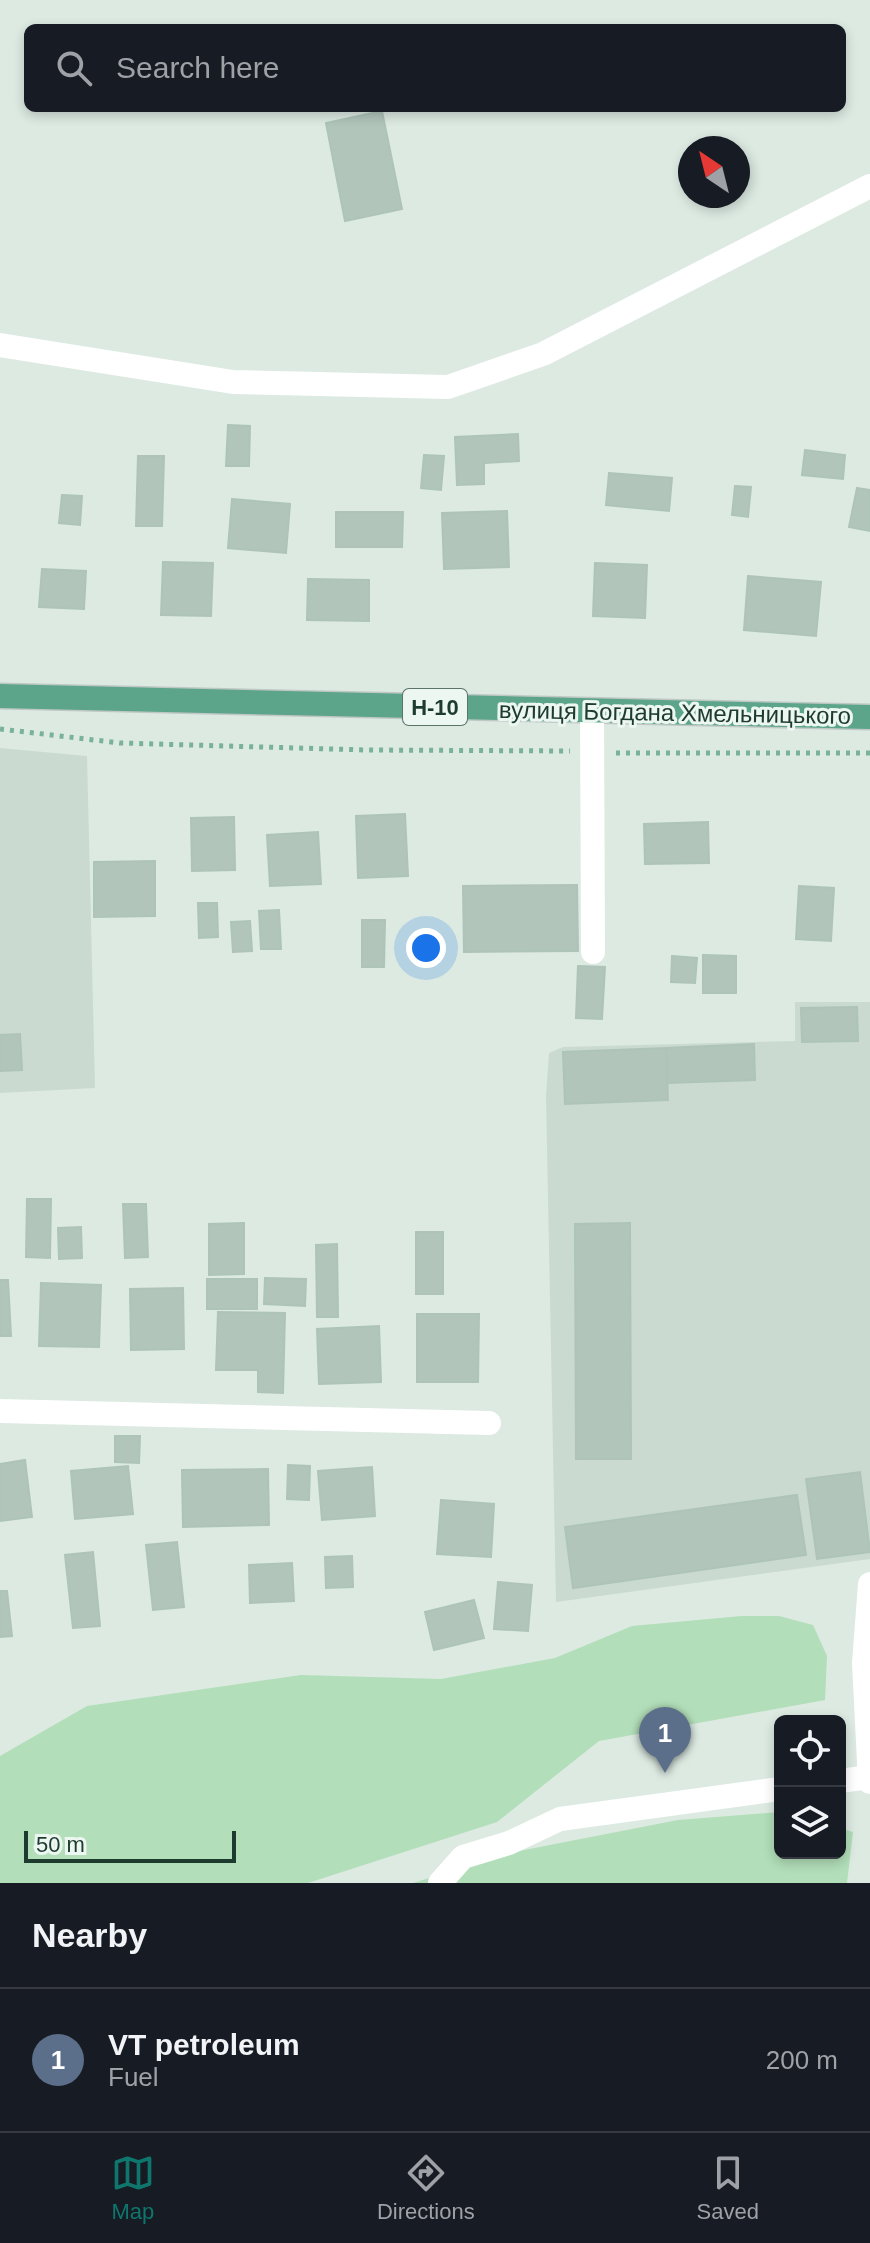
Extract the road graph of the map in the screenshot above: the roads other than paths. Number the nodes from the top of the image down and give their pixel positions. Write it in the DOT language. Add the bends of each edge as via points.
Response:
graph roads {
  1 [pos="870,186"];
  2 [pos="0,345"];
  3 [pos="0,696"];
  4 [pos="592,712"];
  5 [pos="870,717"];
  6 [pos="593,952"];
  7 [pos="0,1411"];
  8 [pos="489,1423"];
  9 [pos="870,1585"];
  10 [pos="870,1770"];
  11 [pos="846,1779"];
  12 [pos="774,1790"];
  13 [pos="440,1883"];
  1 -- 2 [label="street" via="543,354 448,387 233,382"];
  3 -- 4 [label="main road, вулиця Богдана Хмельницького / Н-10"];
  4 -- 5 [label="main road, вулиця Богдана Хмельницького / Н-10"];
  4 -- 6 [label="street"];
  7 -- 8 [label="street"];
  9 -- 10 [label="street" via="864,1663"];
  10 -- 11 [label="street"];
  12 -- 13 [label="street" via="560,1819 463,1857"];
}
